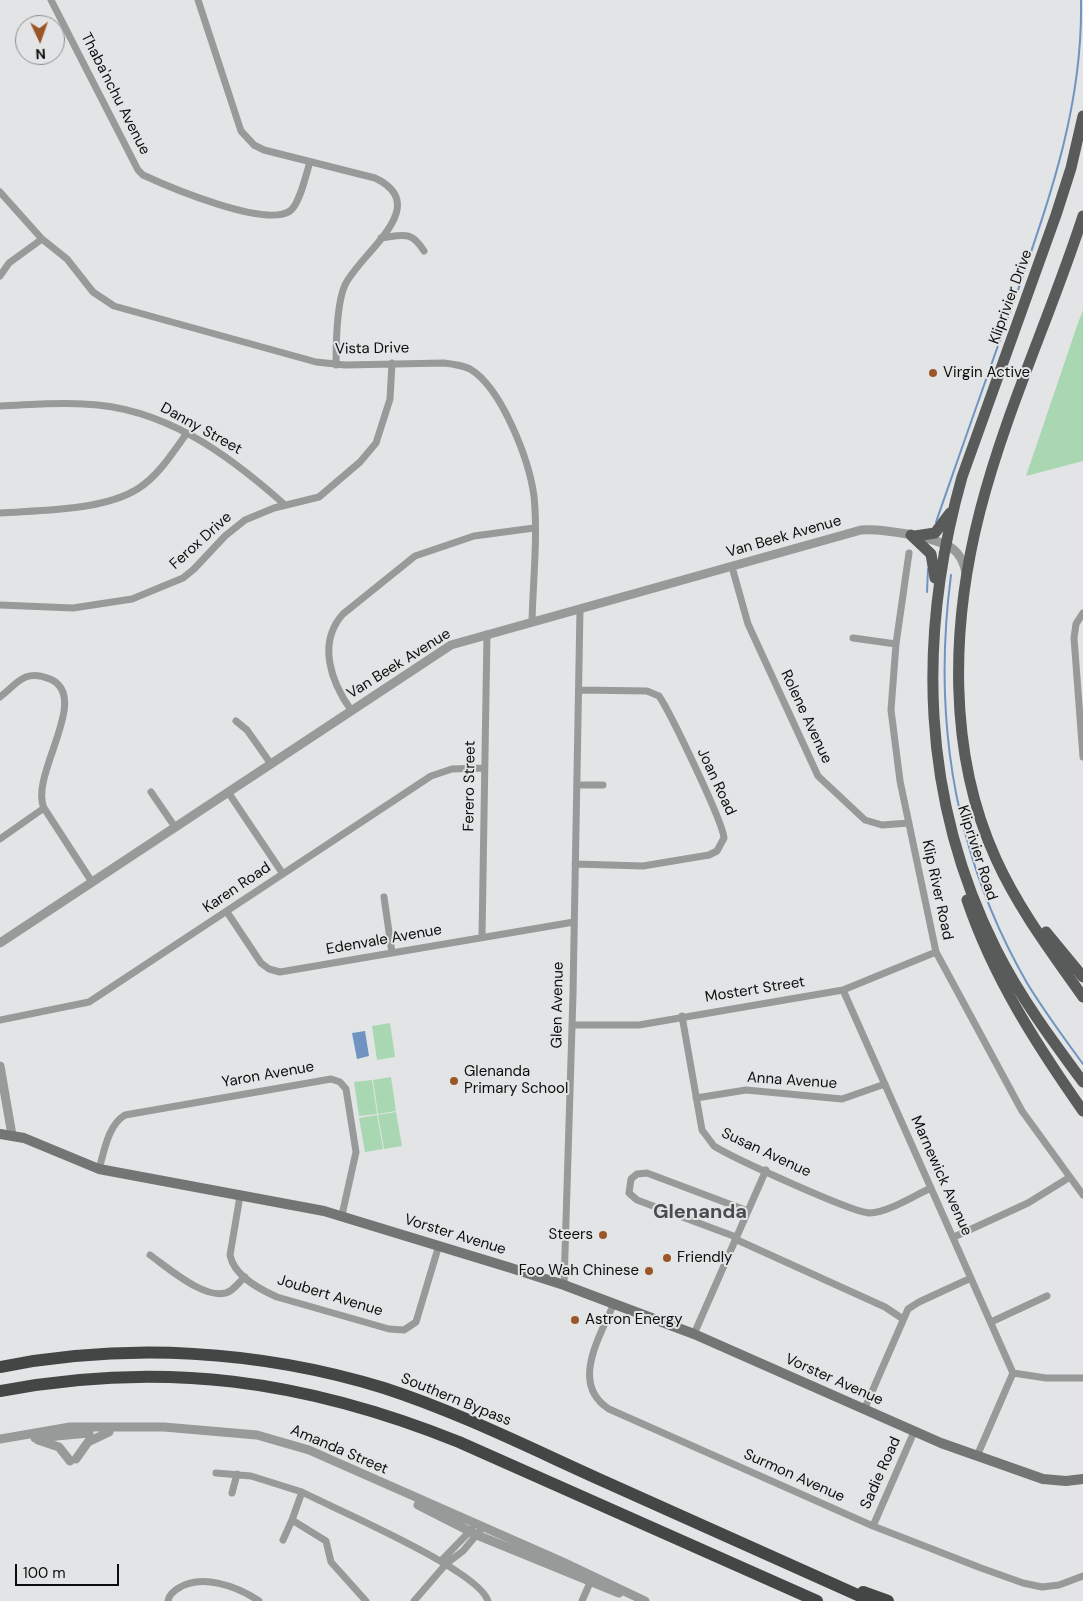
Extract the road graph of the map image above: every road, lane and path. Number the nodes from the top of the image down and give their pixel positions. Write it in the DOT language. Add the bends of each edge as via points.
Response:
graph roads {
  1 [pos="51,0"];
  2 [pos="198,0"];
  3 [pos="1083,116"];
  4 [pos="310,162"];
  5 [pos="0,192"];
  6 [pos="1083,216"];
  7 [pos="381,238"];
  8 [pos="42,239"];
  9 [pos="424,251"];
  10 [pos="0,276"];
  11 [pos="392,363"];
  12 [pos="336,365"];
  13 [pos="0,406"];
  14 [pos="187,433"];
  15 [pos="285,505"];
  16 [pos="953,510"];
  17 [pos="0,513"];
  18 [pos="534,528"];
  19 [pos="913,536"];
  20 [pos="946,545"];
  21 [pos="909,553"];
  22 [pos="732,567"];
  23 [pos="967,575"];
  24 [pos="936,604"];
  25 [pos="0,605"];
  26 [pos="580,609"];
  27 [pos="1083,613"];
  28 [pos="532,622"];
  29 [pos="487,634"];
  30 [pos="853,638"];
  31 [pos="896,644"];
  32 [pos="579,690"];
  33 [pos="0,697"];
  34 [pos="351,710"];
  35 [pos="236,721"];
  36 [pos="1083,757"];
  37 [pos="271,764"];
  38 [pos="484,768"];
  39 [pos="577,785"];
  40 [pos="603,785"];
  41 [pos="151,792"];
  42 [pos="228,792"];
  43 [pos="44,808"];
  44 [pos="909,823"];
  45 [pos="175,827"];
  46 [pos="0,839"];
  47 [pos="959,857"];
  48 [pos="575,864"];
  49 [pos="283,874"];
  50 [pos="92,882"];
  51 [pos="384,897"];
  52 [pos="1022,904"];
  53 [pos="227,912"];
  54 [pos="574,922"];
  55 [pos="482,937"];
  56 [pos="0,943"];
  57 [pos="936,952"];
  58 [pos="392,953"];
  59 [pos="1083,977"];
  60 [pos="844,990"];
  61 [pos="1083,997"];
  62 [pos="682,1016"];
  63 [pos="0,1020"];
  64 [pos="572,1024"];
  65 [pos="0,1066"];
  66 [pos="1083,1082"];
  67 [pos="885,1084"];
  68 [pos="696,1098"];
  69 [pos="1083,1111"];
  70 [pos="0,1134"];
  71 [pos="12,1135"];
  72 [pos="99,1169"];
  73 [pos="766,1170"];
  74 [pos="1070,1177"];
  75 [pos="931,1188"];
  76 [pos="1083,1195"];
  77 [pos="240,1196"];
  78 [pos="748,1211"];
  79 [pos="342,1215"];
  80 [pos="954,1237"];
  81 [pos="736,1238"];
  82 [pos="438,1245"];
  83 [pos="150,1255"];
  84 [pos="244,1277"];
  85 [pos="971,1278"];
  86 [pos="564,1285"];
  87 [pos="1048,1296"];
  88 [pos="614,1304"];
  89 [pos="903,1319"];
  90 [pos="991,1322"];
  91 [pos="694,1334"];
  92 [pos="0,1367"];
  93 [pos="1013,1373"];
  94 [pos="1083,1378"];
  95 [pos="0,1391"];
  96 [pos="864,1410"];
  97 [pos="109,1432"];
  98 [pos="914,1432"];
  99 [pos="32,1438"];
  100 [pos="0,1439"];
  101 [pos="0,1444"];
  102 [pos="977,1456"];
  103 [pos="216,1473"];
  104 [pos="238,1474"];
  105 [pos="1083,1479"];
  106 [pos="372,1481"];
  107 [pos="302,1492"];
  108 [pos="232,1493"];
  109 [pos="292,1520"];
  110 [pos="873,1526"];
  111 [pos="476,1530"];
  112 [pos="283,1540"];
  113 [pos="443,1562"];
  114 [pos="1083,1576"];
  115 [pos="818,1577"];
  116 [pos="592,1579"];
  117 [pos="168,1601"];
  118 [pos="259,1601"];
  119 [pos="366,1601"];
  120 [pos="414,1601"];
  121 [pos="488,1601"];
  122 [pos="582,1601"];
  123 [pos="644,1601"];
  124 [pos="817,1601"];
  125 [pos="871,1601"];
  126 [pos="888,1601"];
  1 -- 4 [label="street, Thaba'nchu Avenue" via="143,175 207,202 238,211 280,214 290,211 296,203"];
  2 -- 4 [label="street" via="245,138 264,150"];
  3 -- 16 [label="main road, Kliprivier Drive" via="1059,205"];
  4 -- 7 [label="street" via="380,180 392,191 398,209 396,220"];
  5 -- 8 [label="street, Vista Drive"];
  6 -- 23 [label="main road" via="991,474"];
  7 -- 9 [label="street" via="408,235"];
  7 -- 12 [label="street" via="345,285"];
  8 -- 10 [label="street" via="9,263"];
  8 -- 12 [label="street, Vista Drive" via="67,259 92,292 114,306 265,349"];
  11 -- 12 [label="street, Vista Drive"];
  11 -- 15 [label="street, Ferox Drive" via="390,399 373,448 319,497 309,502"];
  11 -- 18 [label="street, Vista Drive" via="460,365 485,383 509,419 529,473 534,496"];
  13 -- 14 [label="street, Danny Street" via="108,406 155,417"];
  14 -- 15 [label="street, Danny Street" via="238,465"];
  14 -- 17 [label="street" via="156,473 127,495 74,507"];
  15 -- 25 [label="street, Ferox Drive" via="245,520 189,574 137,597 73,608"];
  16 -- 19 [label="main road" via="935,533"];
  16 -- 20 [label="main road, Kliprivier Drive"];
  18 -- 28 [label="street, Vista Drive"];
  18 -- 34 [label="street" via="474,536 415,556 343,614 330,634 329,659 334,684"];
  19 -- 20 [label="street, Van Beek Avenue"];
  19 -- 22 [label="street, Van Beek Avenue" via="861,530"];
  19 -- 24 [label="main road" via="933,558"];
  20 -- 23 [label="street" via="961,558"];
  20 -- 24 [label="main road, Kliprivier Drive"];
  21 -- 31 [label="street, Klip River Road"];
  22 -- 26 [label="street, Van Beek Avenue"];
  22 -- 44 [label="street, Rolene Avenue" via="748,624 818,776 865,820 882,825"];
  23 -- 52 [label="main road, Kliprivier Road" via="961,626 960,681 961,731 967,769 987,838 1009,885"];
  24 -- 47 [label="main road, Kliprivier Road" via="932,665 935,741 946,812"];
  26 -- 28 [label="street, Van Beek Avenue"];
  26 -- 32 [label="street, Glen Avenue"];
  27 -- 36 [label="street" via="1076,624 1074,638"];
  28 -- 29 [label="street, Van Beek Avenue"];
  29 -- 34 [label="street, Van Beek Avenue" via="444,648"];
  29 -- 38 [label="street, Ferero Street"];
  30 -- 31 [label="street"];
  31 -- 44 [label="street, Klip River Road" via="891,710"];
  32 -- 39 [label="street, Glen Avenue"];
  32 -- 48 [label="street, Joan Road" via="647,691 659,696 710,800 724,838 717,851 643,866"];
  33 -- 43 [label="street" via="18,680 30,676 50,679 64,692 65,709 41,789 40,799"];
  34 -- 37 [label="street, Van Beek Avenue"];
  35 -- 37 [label="street" via="252,736"];
  37 -- 42 [label="street, Van Beek Avenue"];
  38 -- 49 [label="street, Karen Road" via="438,773"];
  38 -- 55 [label="street, Ferero Street"];
  39 -- 40 [label="street"];
  39 -- 48 [label="street, Glen Avenue"];
  41 -- 45 [label="street"];
  42 -- 45 [label="street, Van Beek Avenue"];
  42 -- 49 [label="street"];
  43 -- 46 [label="street"];
  43 -- 50 [label="street"];
  44 -- 57 [label="street, Klip River Road"];
  45 -- 50 [label="street, Van Beek Avenue"];
  47 -- 66 [label="main road, Kliprivier Road" via="1004,963 1037,1019"];
  47 -- 69 [label="main road" via="964,890 993,964 1026,1026"];
  48 -- 54 [label="street, Glen Avenue"];
  49 -- 53 [label="street, Karen Road"];
  50 -- 56 [label="street, Van Beek Avenue"];
  51 -- 58 [label="street"];
  52 -- 59 [label="main road"];
  52 -- 61 [label="main road, Kliprivier Road"];
  53 -- 58 [label="street, Edenvale Avenue" via="261,963 274,971"];
  53 -- 63 [label="street, Karen Road" via="89,1002"];
  54 -- 55 [label="street, Edenvale Avenue"];
  54 -- 64 [label="street, Glen Avenue"];
  55 -- 58 [label="street, Edenvale Avenue"];
  57 -- 60 [label="street, Mostert Street"];
  57 -- 74 [label="street, Klip River Road" via="1016,1100"];
  60 -- 62 [label="street, Mostert Street"];
  60 -- 67 [label="street, Marnewick Avenue"];
  62 -- 64 [label="street, Mostert Street" via="633,1026"];
  62 -- 68 [label="street, Susan Avenue"];
  64 -- 86 [label="street, Glen Avenue"];
  65 -- 71 [label="street"];
  67 -- 68 [label="street, Anna Avenue" via="842,1098 746,1090"];
  67 -- 75 [label="street, Marnewick Avenue"];
  68 -- 73 [label="street, Susan Avenue" via="702,1130 710,1143"];
  70 -- 71 [label="main road, Vorster Avenue"];
  71 -- 72 [label="main road, Vorster Avenue"];
  72 -- 77 [label="main road, Vorster Avenue"];
  72 -- 79 [label="street, Yaron Avenue" via="112,1130 125,1115 331,1079 346,1089 356,1152"];
  73 -- 75 [label="street, Susan Avenue" via="866,1212 878,1211"];
  73 -- 78 [label="street"];
  74 -- 76 [label="street, Klip River Road"];
  74 -- 80 [label="street" via="1028,1203"];
  75 -- 80 [label="street, Marnewick Avenue"];
  77 -- 79 [label="main road, Vorster Avenue"];
  77 -- 84 [label="street, Joubert Avenue" via="230,1255 234,1268"];
  78 -- 81 [label="street"];
  78 -- 81 [label="street" via="647,1173 637,1174 631,1179 630,1193 637,1200"];
  79 -- 82 [label="main road, Vorster Avenue"];
  80 -- 85 [label="street, Marnewick Avenue"];
  81 -- 89 [label="street" via="885,1307"];
  81 -- 91 [label="street"];
  82 -- 84 [label="street, Joubert Avenue" via="418,1319 404,1330 277,1297"];
  82 -- 86 [label="main road, Vorster Avenue"];
  83 -- 84 [label="street" via="198,1288 210,1292 230,1291"];
  85 -- 89 [label="street" via="915,1304"];
  85 -- 90 [label="street, Marnewick Avenue"];
  86 -- 88 [label="main road, Vorster Avenue"];
  87 -- 90 [label="street"];
  88 -- 91 [label="main road, Vorster Avenue"];
  88 -- 110 [label="street, Surmon Avenue" via="588,1367 592,1387 601,1404"];
  89 -- 96 [label="street"];
  90 -- 93 [label="street, Marnewick Avenue"];
  91 -- 96 [label="main road, Vorster Avenue"];
  92 -- 115 [label="highway, Southern Bypass" via="70,1356 148,1352 270,1362 345,1378 448,1413"];
  93 -- 94 [label="street" via="1046,1378"];
  93 -- 102 [label="street"];
  95 -- 124 [label="highway" via="81,1379 160,1376 271,1386 348,1403 459,1442"];
  96 -- 98 [label="main road, Vorster Avenue"];
  97 -- 99 [label="street, Amanda Street"];
  97 -- 99 [label="street" via="88,1442 73,1460 54,1444"];
  97 -- 106 [label="street, Amanda Street" via="170,1431 258,1439 299,1451"];
  98 -- 102 [label="main road, Vorster Avenue"];
  98 -- 110 [label="street, Sadie Road"];
  99 -- 101 [label="street, Amanda Street"];
  100 -- 106 [label="street, Amanda Street" via="70,1427 164,1427 236,1432 292,1444"];
  102 -- 105 [label="main road, Vorster Avenue" via="1043,1479"];
  103 -- 104 [label="street"];
  104 -- 107 [label="street"];
  104 -- 108 [label="street"];
  106 -- 111 [label="street, Amanda Street"];
  107 -- 109 [label="street"];
  107 -- 113 [label="street"];
  109 -- 112 [label="street"];
  109 -- 119 [label="street" via="326,1541 331,1562"];
  110 -- 114 [label="street, Surmon Avenue" via="957,1560 1035,1586 1059,1584"];
  111 -- 113 [label="street"];
  111 -- 116 [label="street, Amanda Street"];
  113 -- 120 [label="street"];
  113 -- 121 [label="street" via="465,1577"];
  115 -- 125 [label="highway, Southern Bypass"];
  115 -- 126 [label="highway"];
  116 -- 122 [label="street"];
  116 -- 123 [label="street, Amanda Street"];
  117 -- 118 [label="street" via="170,1594 188,1582 196,1581 231,1587"];
}
